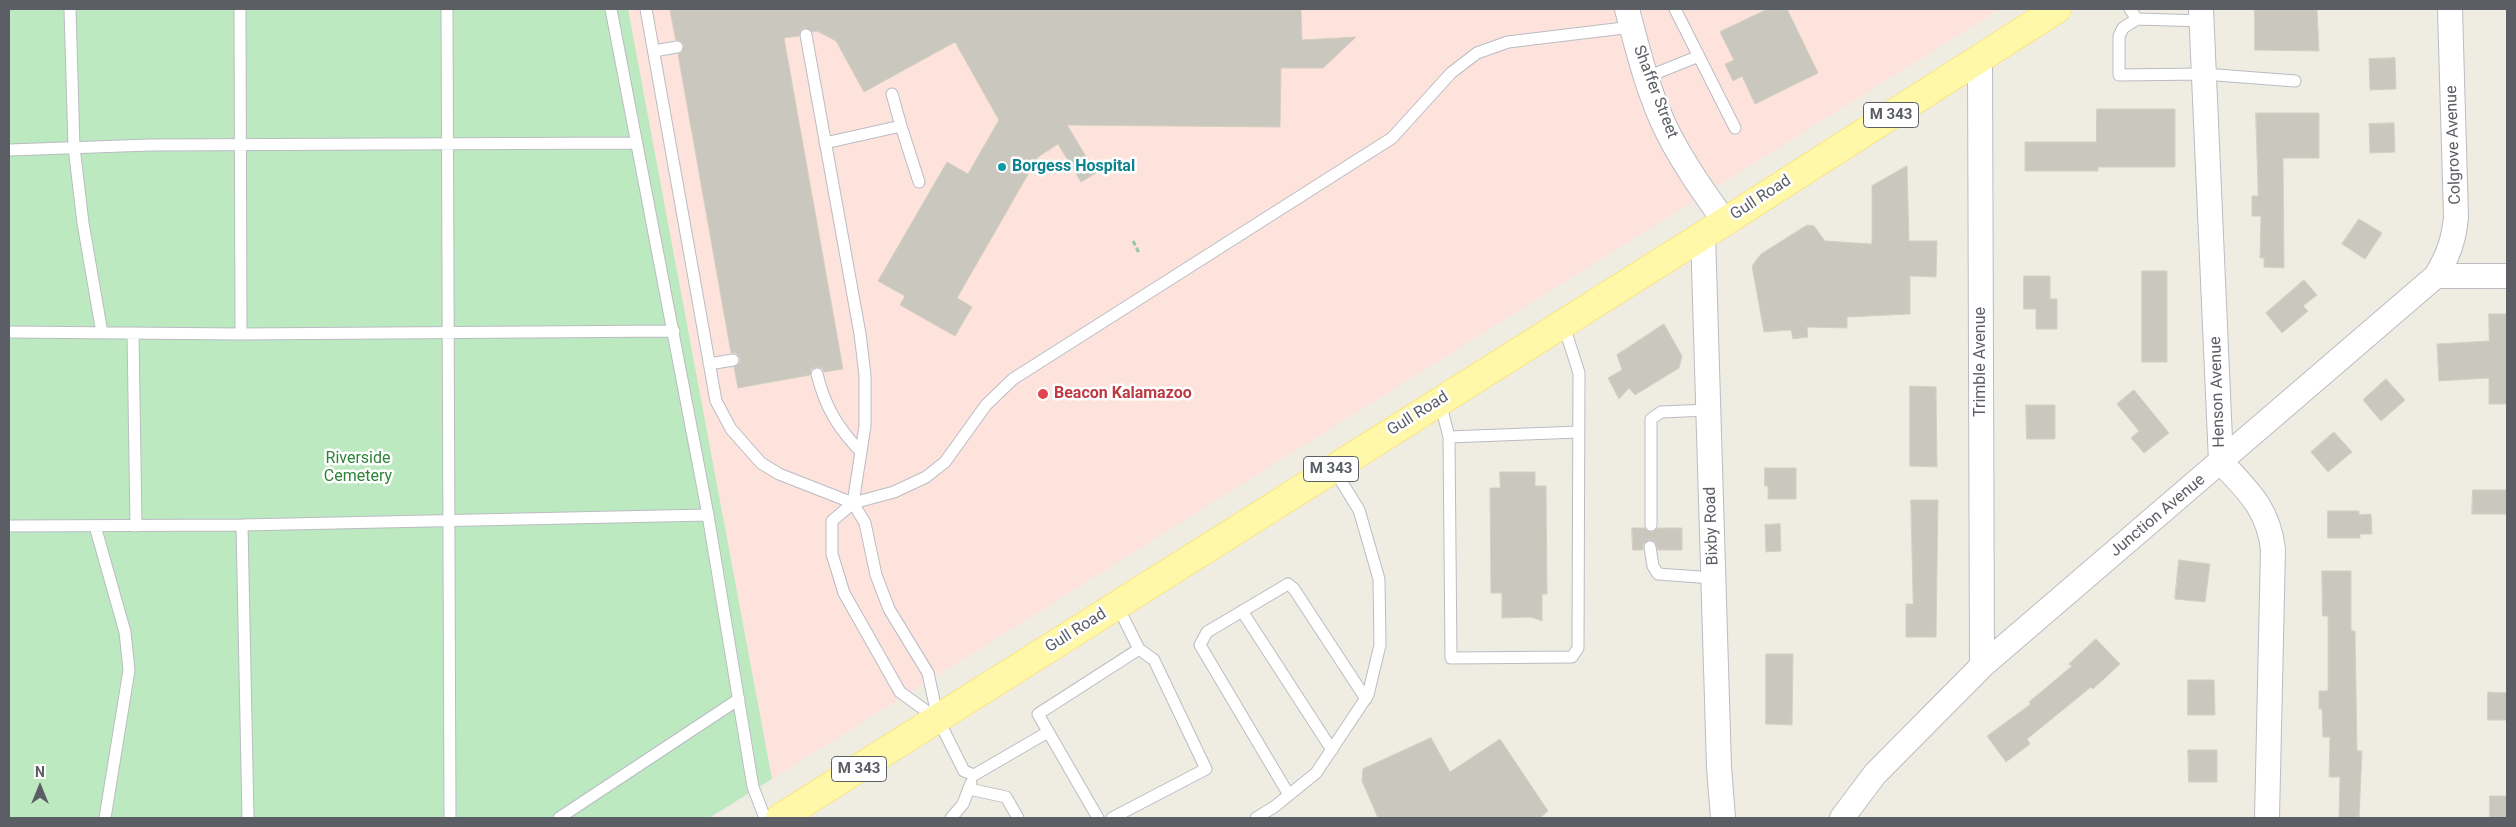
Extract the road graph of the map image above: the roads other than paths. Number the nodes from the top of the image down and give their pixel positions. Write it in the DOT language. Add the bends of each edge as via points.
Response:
graph roads {
  1 [pos="70,9"];
  2 [pos="240,9"];
  3 [pos="447,9"];
  4 [pos="611,9"];
  5 [pos="646,9"];
  6 [pos="1675,9"];
  7 [pos="2056,9"];
  8 [pos="2130,9"];
  9 [pos="2450,9"];
  10 [pos="2201,15"];
  11 [pos="1629,18"];
  12 [pos="2137,19"];
  13 [pos="806,35"];
  14 [pos="677,47"];
  15 [pos="654,51"];
  16 [pos="1699,56"];
  17 [pos="1980,59"];
  18 [pos="2204,74"];
  19 [pos="1647,78"];
  20 [pos="2295,80"];
  21 [pos="892,94"];
  22 [pos="901,126"];
  23 [pos="1735,128"];
  24 [pos="637,143"];
  25 [pos="825,143"];
  26 [pos="448,144"];
  27 [pos="241,145"];
  28 [pos="74,148"];
  29 [pos="9,150"];
  30 [pos="919,182"];
  31 [pos="1714,228"];
  32 [pos="2436,276"];
  33 [pos="2507,276"];
  34 [pos="1563,323"];
  35 [pos="674,331"];
  36 [pos="9,332"];
  37 [pos="102,333"];
  38 [pos="134,333"];
  39 [pos="448,333"];
  40 [pos="241,334"];
  41 [pos="733,360"];
  42 [pos="709,364"];
  43 [pos="817,374"];
  44 [pos="1439,401"];
  45 [pos="1708,410"];
  46 [pos="1578,432"];
  47 [pos="1448,437"];
  48 [pos="861,452"];
  49 [pos="2221,462"];
  50 [pos="1333,468"];
  51 [pos="853,503"];
  52 [pos="708,515"];
  53 [pos="449,521"];
  54 [pos="242,525"];
  55 [pos="1651,525"];
  56 [pos="9,526"];
  57 [pos="95,526"];
  58 [pos="136,526"];
  59 [pos="1650,547"];
  60 [pos="1713,578"];
  61 [pos="1117,605"];
  62 [pos="1242,611"];
  63 [pos="1139,649"];
  64 [pos="1982,666"];
  65 [pos="739,698"];
  66 [pos="1366,699"];
  67 [pos="938,719"];
  68 [pos="1048,732"];
  69 [pos="1332,750"];
  70 [pos="974,775"];
  71 [pos="969,789"];
  72 [pos="1289,795"];
  73 [pos="105,818"];
  74 [pos="248,818"];
  75 [pos="450,818"];
  76 [pos="559,818"];
  77 [pos="765,818"];
  78 [pos="780,818"];
  79 [pos="951,818"];
  80 [pos="1018,818"];
  81 [pos="1098,818"];
  82 [pos="1112,818"];
  83 [pos="1256,818"];
  84 [pos="1724,818"];
  85 [pos="1842,818"];
  86 [pos="2267,818"];
  1 -- 28 [label="lane"];
  2 -- 27 [label="lane"];
  3 -- 26 [label="lane"];
  4 -- 24 [label="lane"];
  5 -- 15 [label="lane"];
  6 -- 16 [label="lane"];
  7 -- 17 [label="main road, Gull Road / M 343"];
  8 -- 12 [label="lane"];
  9 -- 32 [label="street, Colgrove Avenue" via="2456,217 2451,246"];
  10 -- 12 [label="lane"];
  10 -- 18 [label="street, Henson Avenue"];
  11 -- 19 [label="street, Shaffer Street"];
  11 -- 51 [label="lane" via="1508,42 1477,53 1451,73 1392,138 1013,379 986,405 945,462 926,477 894,492"];
  12 -- 18 [label="lane" via="2123,28 2119,36 2119,76"];
  13 -- 25 [label="lane"];
  14 -- 15 [label="lane"];
  15 -- 42 [label="lane"];
  16 -- 19 [label="lane"];
  16 -- 23 [label="lane"];
  17 -- 31 [label="main road, Gull Road / M 343"];
  17 -- 64 [label="street, Trimble Avenue"];
  18 -- 20 [label="lane"];
  18 -- 49 [label="street, Henson Avenue"];
  19 -- 31 [label="street, Shaffer Street" via="1669,134 1694,179"];
  21 -- 22 [label="lane"];
  22 -- 25 [label="lane"];
  22 -- 30 [label="lane"];
  24 -- 26 [label="lane"];
  24 -- 35 [label="lane"];
  25 -- 48 [label="lane" via="866,375 866,426"];
  26 -- 27 [label="lane"];
  26 -- 39 [label="lane"];
  27 -- 28 [label="lane"];
  27 -- 40 [label="lane"];
  28 -- 29 [label="lane"];
  28 -- 37 [label="lane"];
  31 -- 34 [label="main road, Gull Road / M 343"];
  31 -- 45 [label="street, Bixby Road"];
  32 -- 33 [label="street"];
  32 -- 49 [label="street, Junction Avenue"];
  34 -- 44 [label="main road, Gull Road / M 343"];
  34 -- 46 [label="lane" via="1579,373"];
  35 -- 39 [label="lane"];
  35 -- 52 [label="lane"];
  36 -- 37 [label="lane"];
  37 -- 38 [label="lane"];
  38 -- 40 [label="lane"];
  38 -- 58 [label="lane"];
  39 -- 40 [label="lane"];
  39 -- 53 [label="lane"];
  41 -- 42 [label="lane"];
  42 -- 51 [label="lane" via="716,401 731,428 761,463 779,474"];
  43 -- 48 [label="lane" via="822,397 842,431"];
  44 -- 47 [label="lane"];
  44 -- 50 [label="main road, Gull Road / M 343"];
  45 -- 55 [label="lane" via="1661,412 1651,419"];
  45 -- 60 [label="street, Bixby Road"];
  46 -- 47 [label="lane"];
  46 -- 47 [label="lane" via="1578,648 1572,657 1451,658"];
  48 -- 51 [label="lane"];
  49 -- 64 [label="street, Junction Avenue"];
  49 -- 86 [label="street, Henson Avenue" via="2257,502 2270,529 2272,542"];
  50 -- 61 [label="main road, Gull Road / M 343"];
  50 -- 66 [label="lane" via="1359,510 1379,579 1380,645"];
  51 -- 67 [label="lane" via="865,523 876,575 889,609 928,673"];
  51 -- 67 [label="lane" via="832,521 832,554 844,593 900,692"];
  52 -- 53 [label="lane"];
  52 -- 65 [label="lane"];
  53 -- 54 [label="lane"];
  53 -- 75 [label="lane"];
  54 -- 58 [label="lane"];
  54 -- 74 [label="lane"];
  56 -- 57 [label="lane"];
  57 -- 58 [label="lane"];
  57 -- 73 [label="lane" via="125,632 129,670"];
  59 -- 60 [label="lane" via="1653,566 1658,574"];
  60 -- 84 [label="street, Bixby Road" via="1719,767"];
  61 -- 63 [label="lane"];
  61 -- 67 [label="main road, Gull Road / M 343"];
  62 -- 66 [label="lane" via="1288,584"];
  62 -- 69 [label="lane"];
  62 -- 72 [label="lane" via="1207,632 1200,645"];
  63 -- 68 [label="lane" via="1038,714"];
  63 -- 82 [label="lane" via="1154,660 1206,769"];
  64 -- 85 [label="street, Junction Avenue" via="1875,774"];
  65 -- 76 [label="lane"];
  65 -- 77 [label="lane" via="753,787"];
  66 -- 69 [label="lane"];
  67 -- 70 [label="lane" via="964,771"];
  67 -- 78 [label="main road, Gull Road / M 343"];
  68 -- 70 [label="lane"];
  68 -- 81 [label="lane"];
  69 -- 72 [label="lane" via="1316,773"];
  70 -- 71 [label="lane"];
  71 -- 79 [label="lane" via="963,804"];
  71 -- 80 [label="lane" via="1006,797"];
  72 -- 83 [label="lane"];
}
